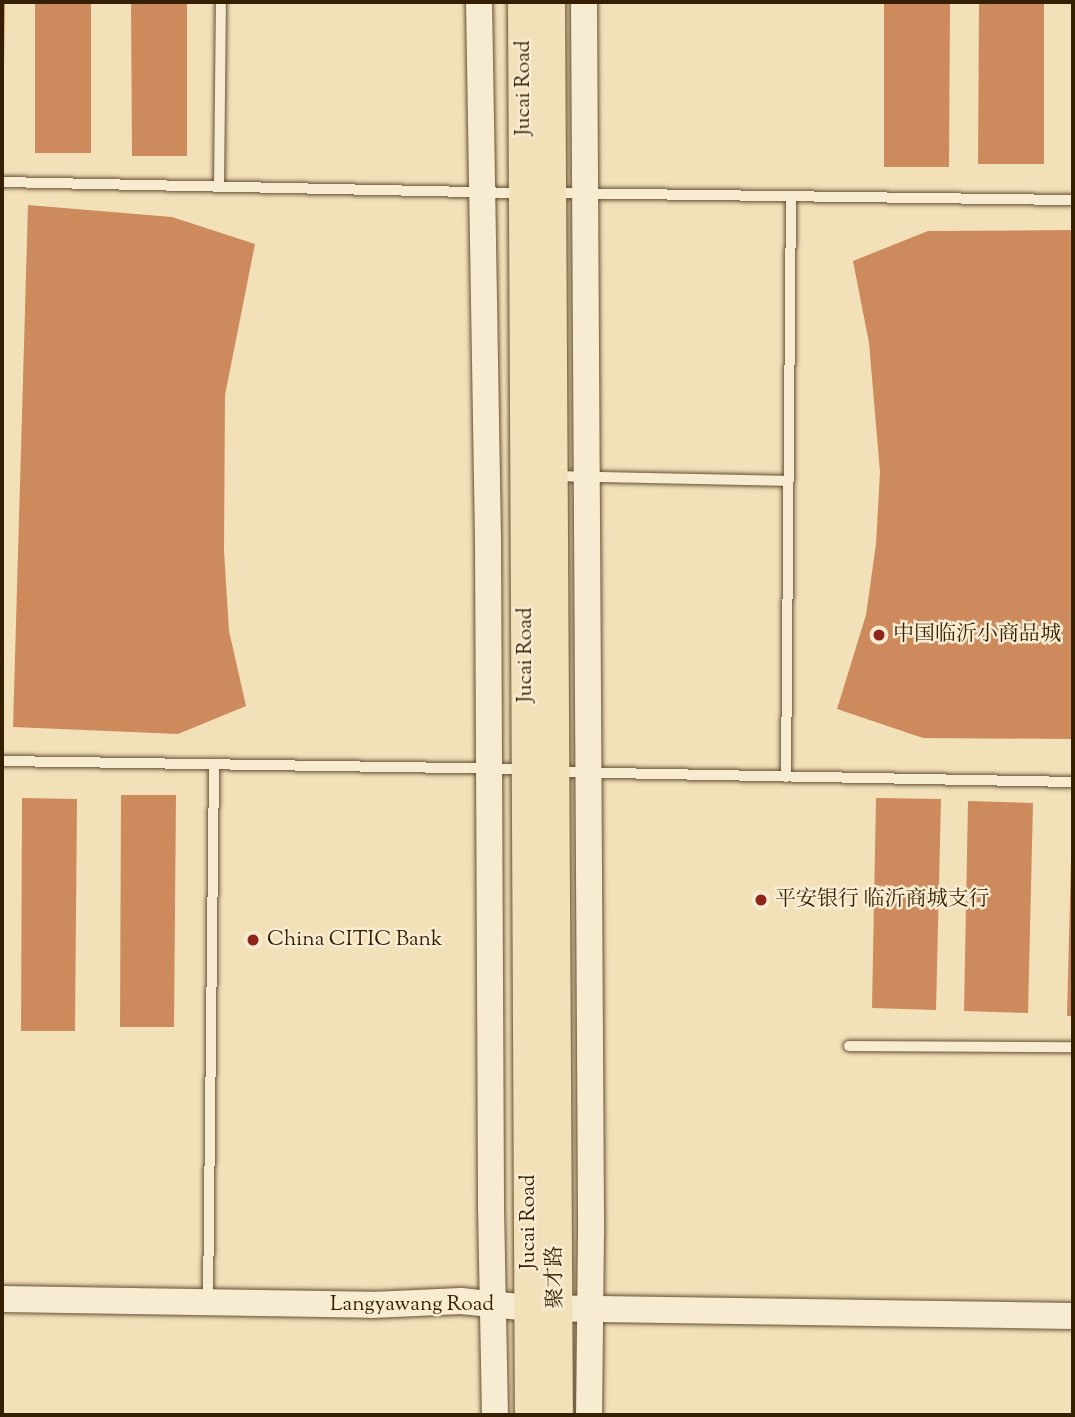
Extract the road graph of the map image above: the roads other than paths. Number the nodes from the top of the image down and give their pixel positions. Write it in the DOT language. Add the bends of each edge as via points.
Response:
graph roads {
  1 [pos="221,2"];
  2 [pos="479,2"];
  3 [pos="523,2"];
  4 [pos="551,2"];
  5 [pos="584,2"];
  6 [pos="2,182"];
  7 [pos="219,187"];
  8 [pos="483,191"];
  9 [pos="538,193"];
  10 [pos="583,193"];
  11 [pos="791,196"];
  12 [pos="1073,200"];
  13 [pos="552,476"];
  14 [pos="585,477"];
  15 [pos="788,481"];
  16 [pos="2,761"];
  17 [pos="214,764"];
  18 [pos="489,769"];
  19 [pos="541,770"];
  20 [pos="588,773"];
  21 [pos="786,777"];
  22 [pos="1073,782"];
  23 [pos="849,1046"];
  24 [pos="1073,1047"];
  25 [pos="2,1298"];
  26 [pos="208,1302"];
  27 [pos="494,1305"];
  28 [pos="588,1307"];
  29 [pos="544,1308"];
  30 [pos="1073,1316"];
  31 [pos="495,1415"];
  32 [pos="530,1415"];
  33 [pos="558,1415"];
  34 [pos="589,1415"];
  1 -- 7 [label="lane"];
  2 -- 8 [label="street"];
  3 -- 9 [label="main road, Jucai Road"];
  4 -- 9 [label="main road, Jucai Road"];
  5 -- 10 [label="street"];
  6 -- 7 [label="lane"];
  7 -- 8 [label="lane"];
  8 -- 9 [label="lane"];
  8 -- 18 [label="street"];
  9 -- 10 [label="lane"];
  9 -- 13 [label="main road, Jucai Road"];
  9 -- 19 [label="main road, Jucai Road"];
  10 -- 11 [label="lane"];
  10 -- 14 [label="street"];
  11 -- 12 [label="lane"];
  11 -- 15 [label="lane"];
  13 -- 14 [label="lane"];
  13 -- 19 [label="main road, Jucai Road"];
  14 -- 15 [label="lane"];
  14 -- 20 [label="street"];
  15 -- 21 [label="lane"];
  16 -- 17 [label="lane"];
  17 -- 18 [label="lane"];
  17 -- 26 [label="lane"];
  18 -- 19 [label="lane"];
  18 -- 27 [label="street"];
  19 -- 20 [label="lane"];
  19 -- 29 [label="main road, Jucai Road"];
  20 -- 21 [label="lane"];
  20 -- 28 [label="street"];
  21 -- 22 [label="lane"];
  23 -- 24 [label="lane"];
  25 -- 26 [label="street, Langyawang Road"];
  26 -- 27 [label="street, Langyawang Road" via="372,1305 461,1301"];
  27 -- 29 [label="street, Langyawang Road"];
  27 -- 31 [label="street"];
  28 -- 29 [label="street, Langyawang Road"];
  28 -- 30 [label="street, Langyawang Road"];
  28 -- 34 [label="street"];
  29 -- 32 [label="main road, 聚才路"];
  29 -- 33 [label="main road, 聚才路"];
}
